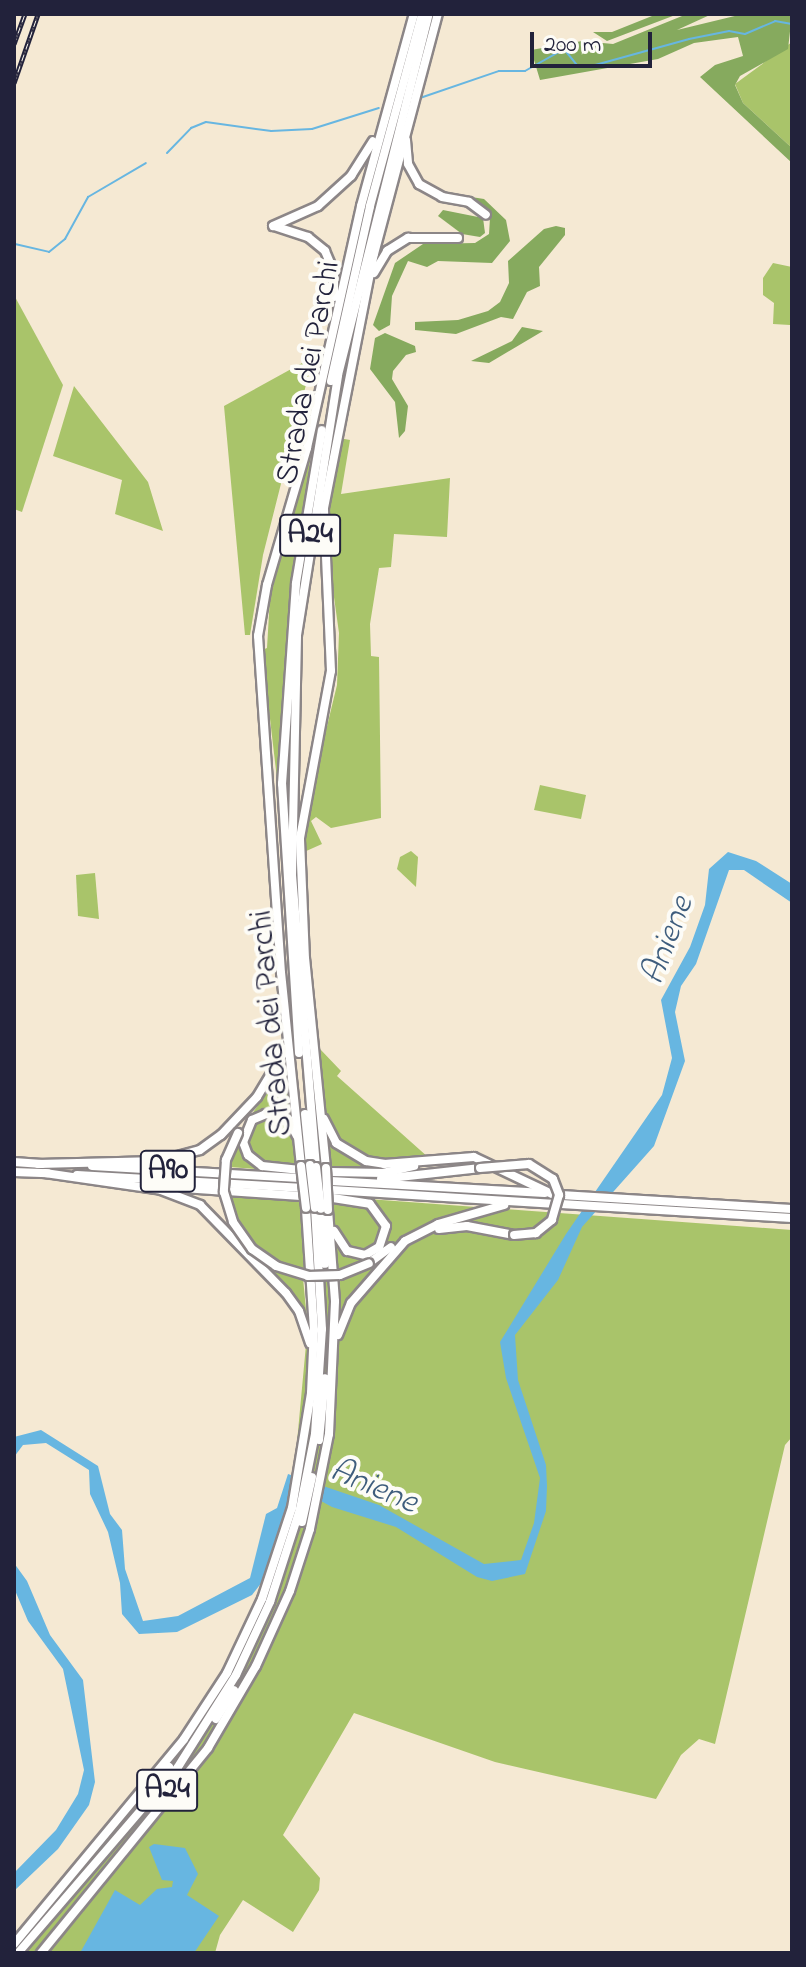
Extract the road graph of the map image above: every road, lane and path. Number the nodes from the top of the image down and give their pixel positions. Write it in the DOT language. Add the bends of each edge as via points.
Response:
graph roads {
  1 [pos="414,14"];
  2 [pos="422,14"];
  3 [pos="429,14"];
  4 [pos="438,14"];
  5 [pos="423,66"];
  6 [pos="396,70"];
  7 [pos="374,204"];
  8 [pos="486,215"];
  9 [pos="366,236"];
  10 [pos="458,238"];
  11 [pos="364,300"];
  12 [pos="332,326"];
  13 [pos="292,838"];
  14 [pos="296,992"];
  15 [pos="284,1002"];
  16 [pos="286,1049"];
  17 [pos="317,1083"];
  18 [pos="300,1149"];
  19 [pos="437,1159"];
  20 [pos="14,1162"];
  21 [pos="38,1164"];
  22 [pos="14,1172"];
  23 [pos="45,1173"];
  24 [pos="315,1178"];
  25 [pos="368,1183"];
  26 [pos="139,1187"];
  27 [pos="561,1199"];
  28 [pos="520,1201"];
  29 [pos="624,1204"];
  30 [pos="504,1205"];
  31 [pos="792,1209"];
  32 [pos="320,1210"];
  33 [pos="792,1218"];
  34 [pos="377,1271"];
  35 [pos="313,1356"];
  36 [pos="334,1381"];
  37 [pos="312,1466"];
  38 [pos="273,1602"];
  39 [pos="203,1712"];
  40 [pos="64,1902"];
  41 [pos="14,1944"];
  42 [pos="18,1953"];
  43 [pos="26,1953"];
  44 [pos="39,1953"];
  1 -- 6 [label="highway"];
  2 -- 7 [label="highway, Strada dei Parchi / A24"];
  3 -- 7 [label="highway, Strada dei Parchi / A24"];
  4 -- 5 [label="highway"];
  5 -- 7 [label="highway"];
  5 -- 8 [label="highway" via="406,144 410,169 427,190 469,202"];
  6 -- 7 [label="highway"];
  6 -- 12 [label="highway" via="371,147 358,168 318,206 273,226 308,237 328,256 335,280"];
  7 -- 9 [label="highway, Strada dei Parchi / A24"];
  7 -- 9 [label="highway"];
  9 -- 11 [label="highway"];
  9 -- 12 [label="highway"];
  9 -- 13 [label="highway, Strada dei Parchi / A24" via="296,583 286,697"];
  10 -- 11 [label="highway" via="423,235 400,241 379,263"];
  11 -- 13 [label="highway" via="324,508 331,671"];
  12 -- 14 [label="highway" via="307,448 259,620 258,684"];
  13 -- 14 [label="highway, Strada dei Parchi / A24"];
  14 -- 15 [label="highway"];
  14 -- 17 [label="highway"];
  14 -- 24 [label="highway, Strada dei Parchi / A24"];
  15 -- 16 [label="highway"];
  15 -- 18 [label="highway"];
  16 -- 21 [label="highway" via="260,1093 228,1129 200,1150 158,1161"];
  16 -- 30 [label="highway, bridge" via="274,1081 226,1160 224,1192 233,1222 256,1252 278,1268 312,1277 340,1275 369,1263 432,1221"];
  17 -- 19 [label="highway" via="328,1130 348,1153 384,1164"];
  17 -- 24 [label="highway"];
  18 -- 24 [label="highway"];
  18 -- 24 [label="highway" via="291,1123 278,1114 256,1117 245,1131 245,1149 252,1160"];
  19 -- 24 [label="highway" via="383,1173"];
  19 -- 27 [label="highway" via="480,1158"];
  20 -- 21 [label="highway, A90"];
  21 -- 24 [label="highway, A90"];
  22 -- 23 [label="highway, A90"];
  23 -- 24 [label="highway, A90"];
  23 -- 26 [label="highway"];
  24 -- 25 [label="highway, A90"];
  24 -- 26 [label="highway"];
  24 -- 28 [label="highway, A90"];
  24 -- 32 [label="highway, Strada dei Parchi / A24, bridge"];
  24 -- 32 [label="highway, bridge"];
  24 -- 32 [label="highway" via="375,1206 385,1221 385,1237 370,1253 351,1253 336,1240"];
  25 -- 27 [label="highway, A90"];
  25 -- 34 [label="highway, bridge" via="529,1164 553,1179 559,1195 552,1220 536,1233 514,1235 467,1226 437,1229 407,1243"];
  26 -- 35 [label="highway" via="193,1201 229,1232 294,1303"];
  27 -- 28 [label="highway, A90"];
  27 -- 29 [label="highway, A90"];
  28 -- 30 [label="highway"];
  29 -- 31 [label="highway, A90"];
  29 -- 33 [label="highway, A90"];
  30 -- 34 [label="highway" via="416,1234"];
  32 -- 35 [label="highway"];
  32 -- 36 [label="highway"];
  32 -- 37 [label="highway, Strada dei Parchi / A24" via="322,1329"];
  34 -- 36 [label="highway" via="343,1316"];
  35 -- 37 [label="highway"];
  36 -- 37 [label="highway"];
  37 -- 38 [label="highway, Strada dei Parchi / A24"];
  37 -- 38 [label="highway" via="283,1541"];
  38 -- 39 [label="highway"];
  38 -- 40 [label="highway, Strada dei Parchi / A24" via="196,1741"];
  38 -- 43 [label="highway, Strada dei Parchi / A24" via="241,1677 189,1760"];
  38 -- 44 [label="highway" via="249,1681 208,1748"];
  39 -- 40 [label="highway" via="143,1805"];
  39 -- 41 [label="highway"];
  40 -- 42 [label="highway, Strada dei Parchi / A24"];
}
